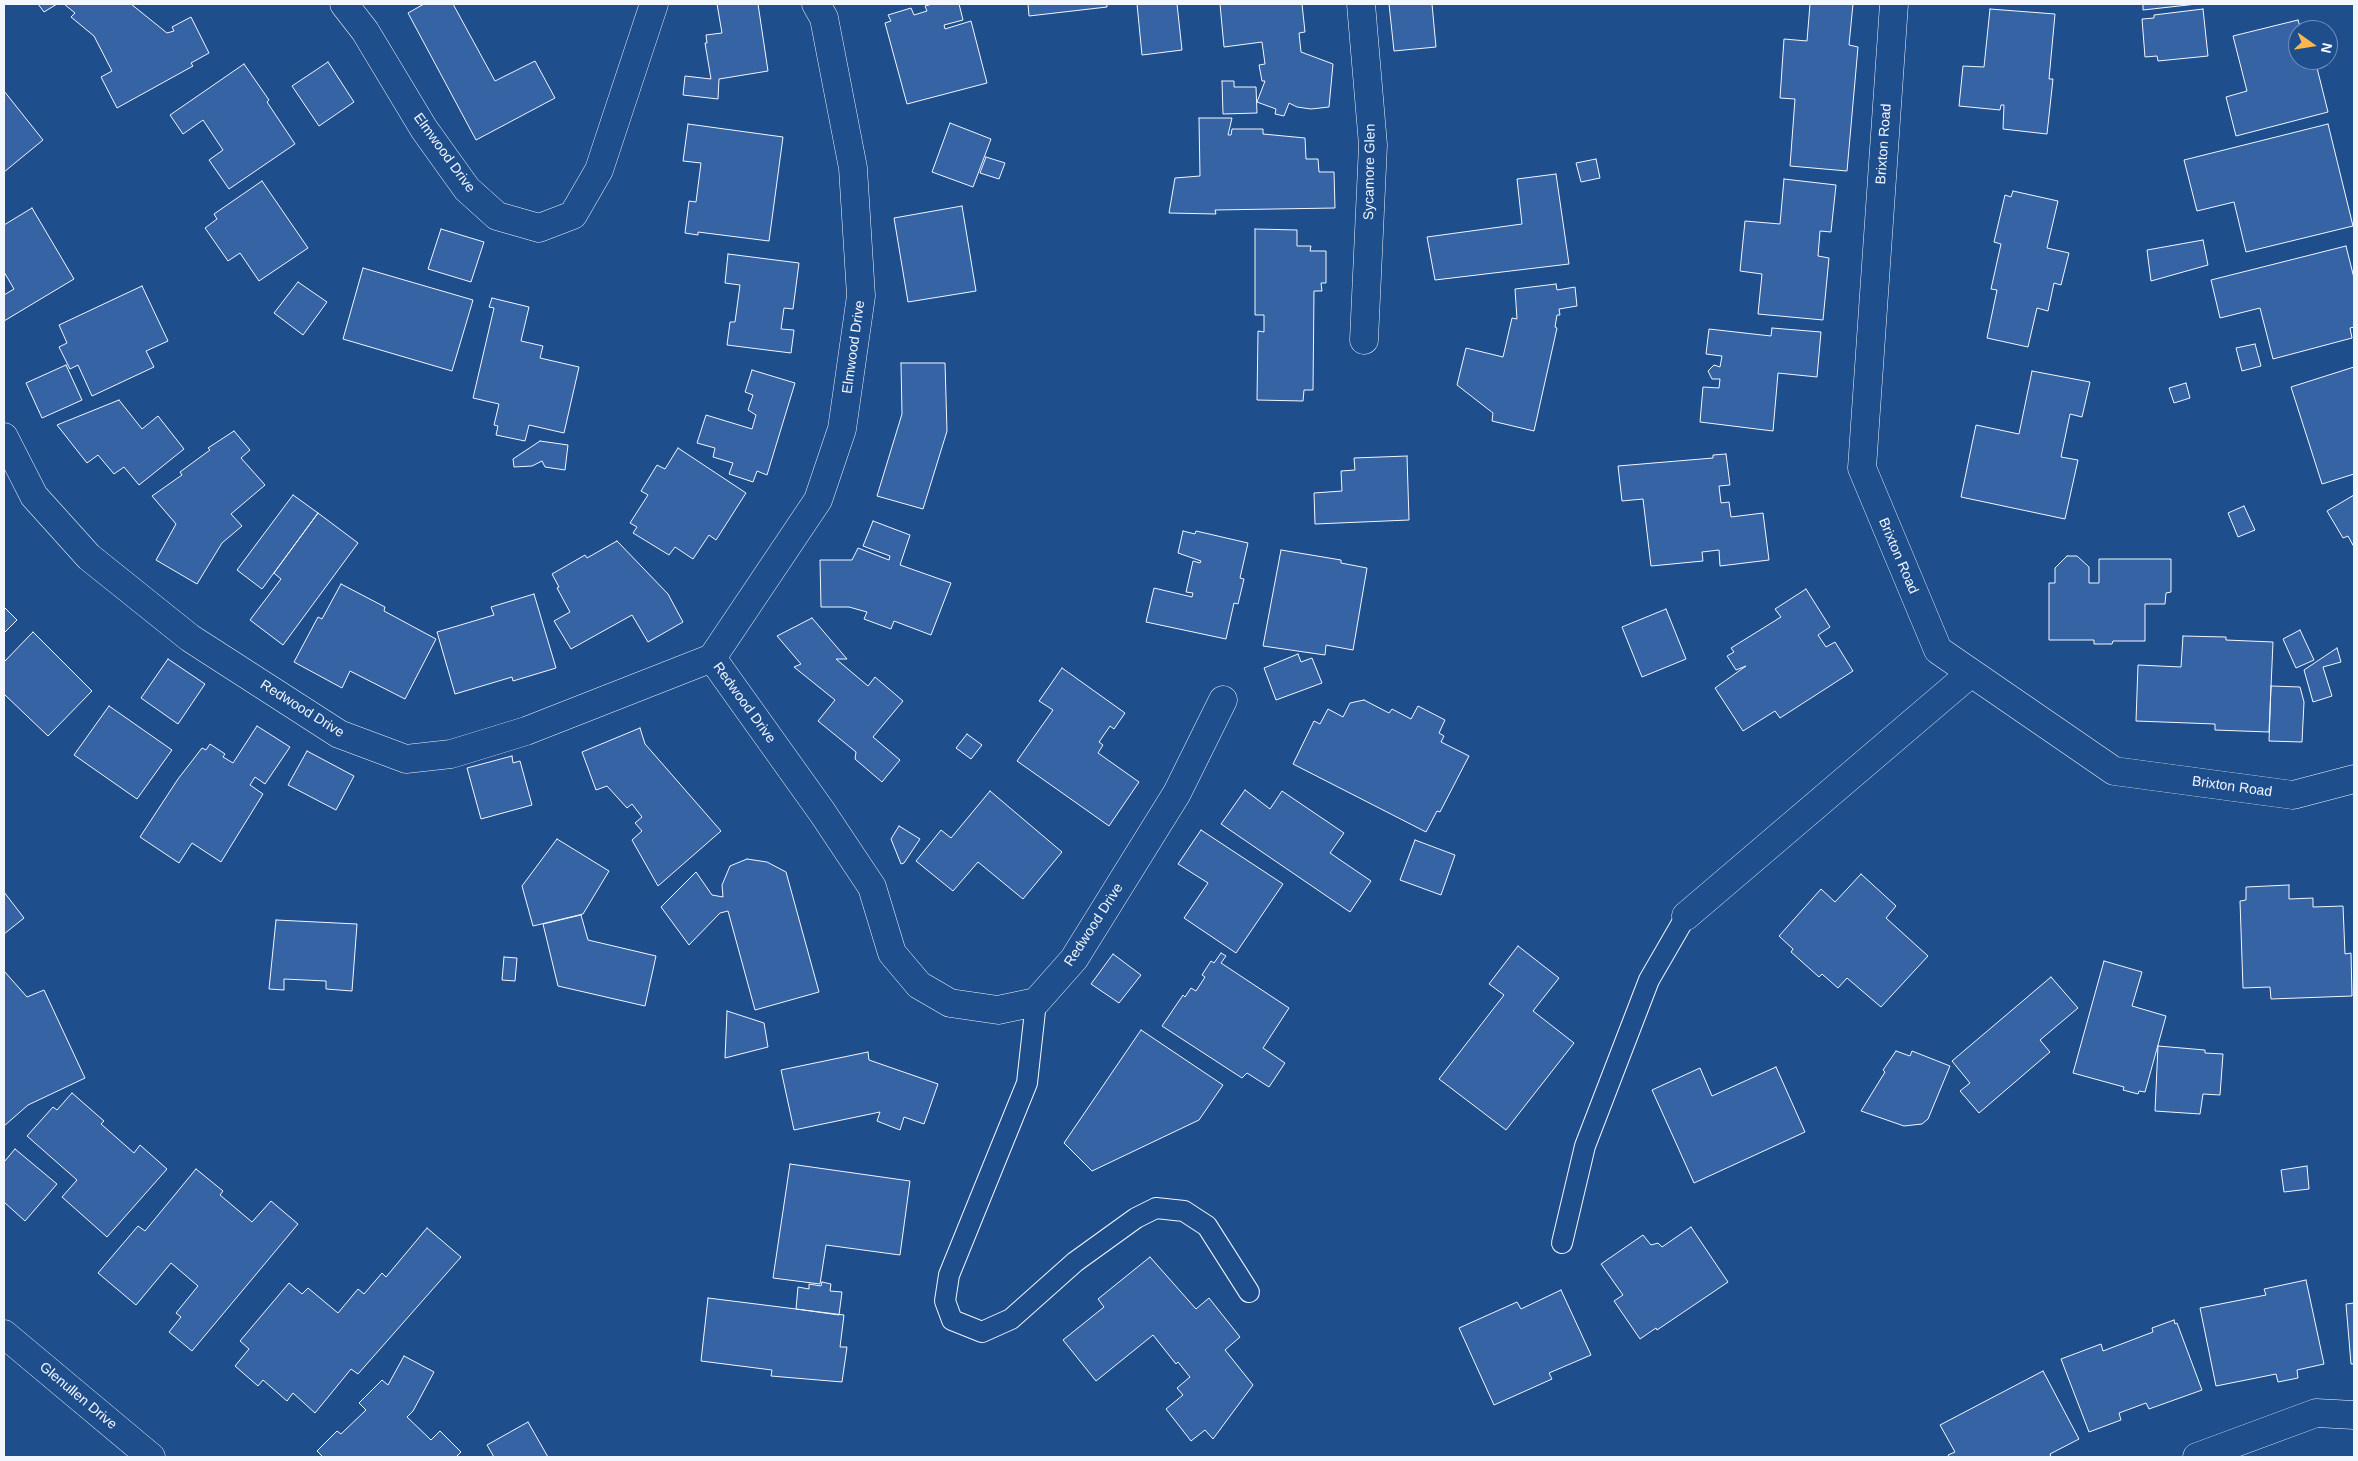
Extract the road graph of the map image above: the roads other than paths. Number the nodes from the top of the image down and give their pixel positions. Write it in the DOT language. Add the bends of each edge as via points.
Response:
graph roads {
  1 [pos="344,4"];
  2 [pos="654,4"];
  3 [pos="816,4"];
  4 [pos="1361,4"];
  5 [pos="1894,4"];
  6 [pos="1364,340"];
  7 [pos="4,438"];
  8 [pos="712,658"];
  9 [pos="1972,674"];
  10 [pos="1223,700"];
  11 [pos="2354,779"];
  12 [pos="1686,916"];
  13 [pos="1036,1002"];
  14 [pos="1562,1243"];
  15 [pos="1249,1292"];
  16 [pos="4,1334"];
  17 [pos="2354,1415"];
  18 [pos="151,1457"];
  19 [pos="2197,1457"];
  1 -- 2 [label="street, Elmwood Drive" via="365,31 424,129 467,188 497,216 540,228 574,215 598,170"];
  3 -- 8 [label="street, Elmwood Drive" via="824,18 853,168 861,296 842,429 818,500"];
  4 -- 6 [label="street, Sycamore Glen" via="1373,146"];
  5 -- 9 [label="street, Brixton Road" via="1862,468 1938,650"];
  7 -- 8 [label="street, Redwood Drive" via="34,496 89,558 190,638 339,734 406,759 451,754 526,731"];
  8 -- 13 [label="street, Redwood Drive" via="872,887 892,953 919,985 950,1003 998,1010"];
  9 -- 11 [label="street, Brixton Road" via="2114,771 2293,795"];
  9 -- 12 [label="street"];
  10 -- 13 [label="street, Redwood Drive" via="1177,793 1074,959"];
  12 -- 14 [label="lane" via="1649,980 1585,1146"];
  13 -- 15 [label="lane" via="1027,1084 949,1275 945,1302 952,1320 982,1332 1011,1319 1075,1262 1136,1218 1156,1208 1184,1211 1207,1226"];
  16 -- 18 [label="street, Glenullen Drive"];
  17 -- 19 [label="street" via="2316,1413"];
}
